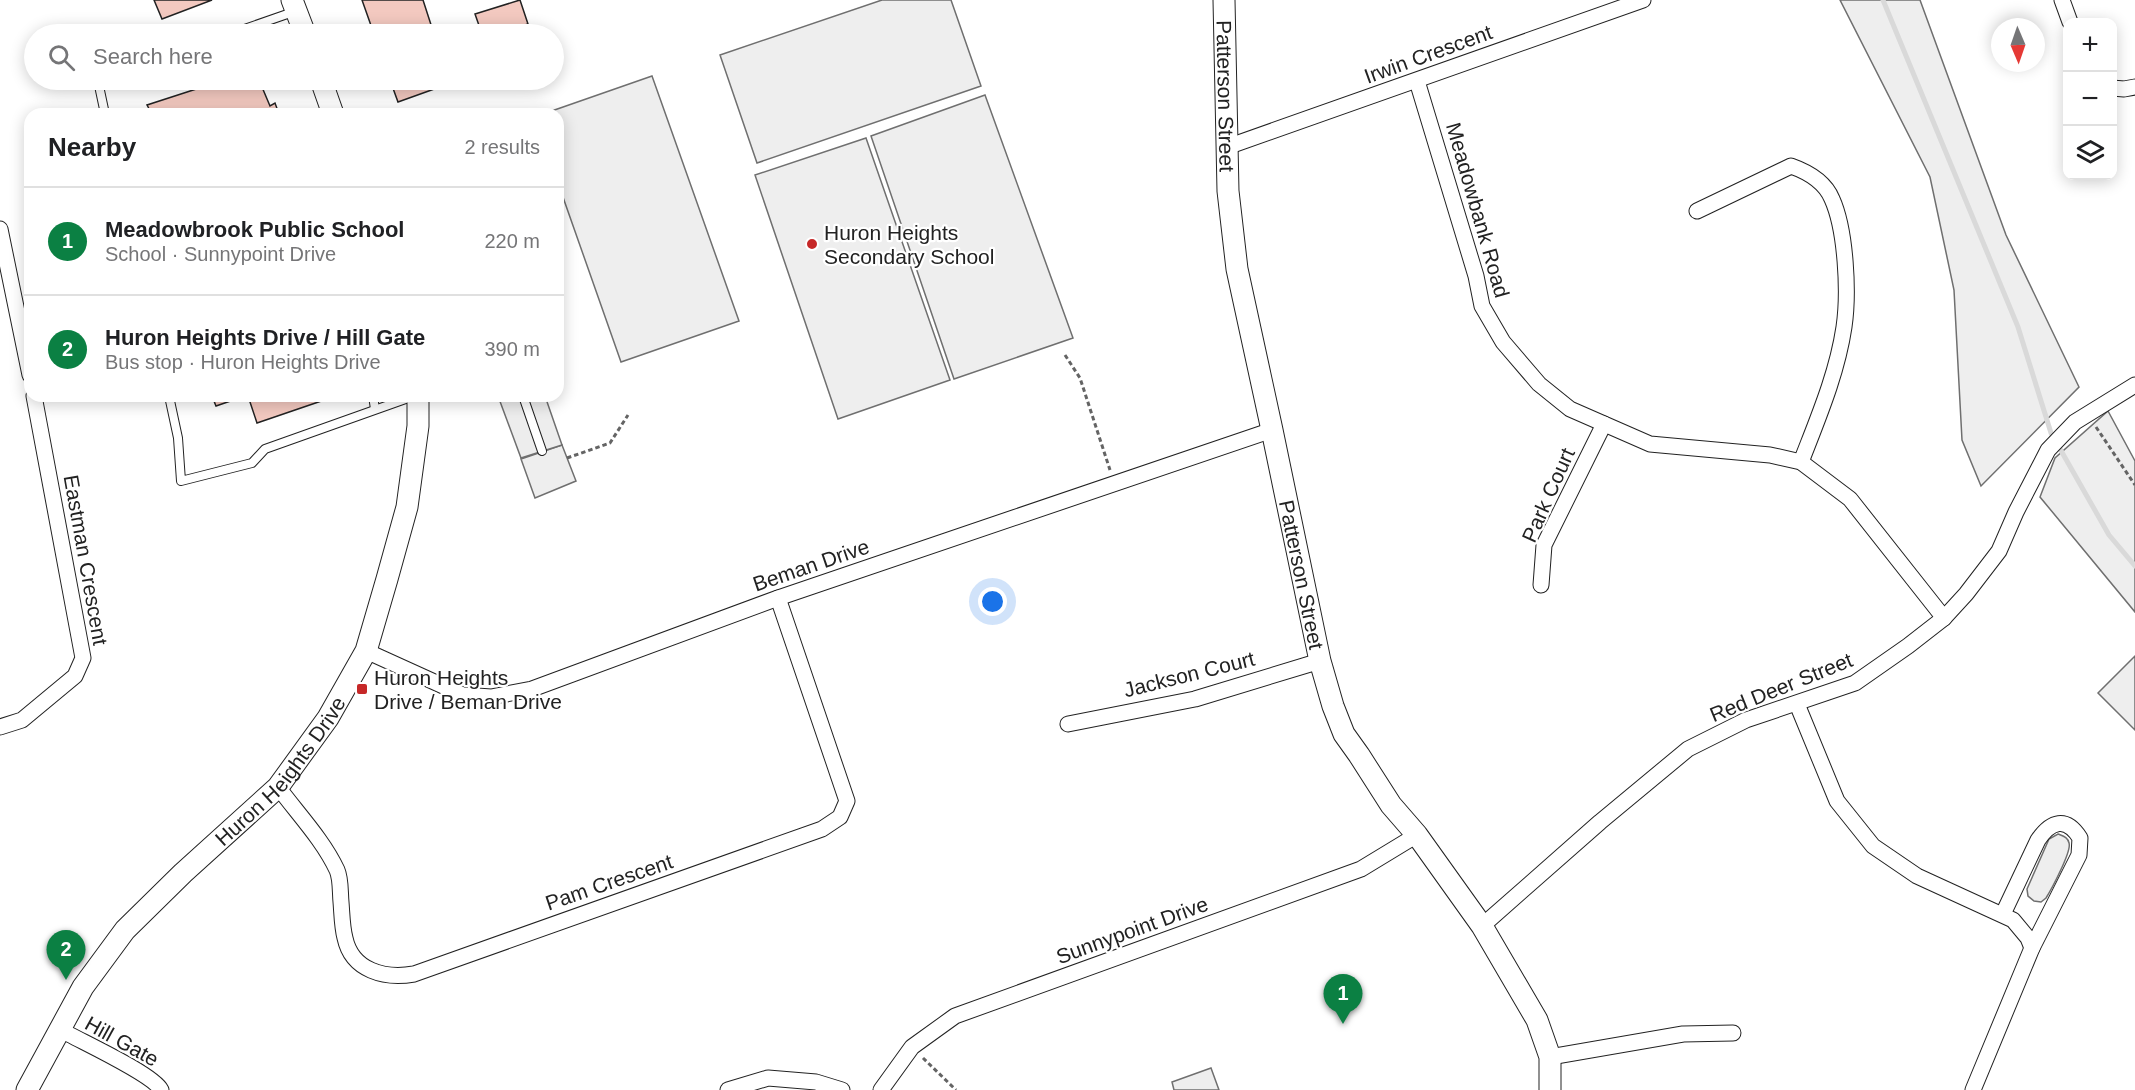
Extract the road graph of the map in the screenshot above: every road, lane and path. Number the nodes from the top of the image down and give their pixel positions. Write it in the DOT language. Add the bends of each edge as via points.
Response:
graph roads {
  1 [pos="1224,0"];
  2 [pos="1643,0"];
  3 [pos="2062,0"];
  4 [pos="294,5"];
  5 [pos="2069,18"];
  6 [pos="252,24"];
  7 [pos="301,24"];
  8 [pos="1417,81"];
  9 [pos="2135,87"];
  10 [pos="2117,88"];
  11 [pos="100,90"];
  12 [pos="325,90"];
  13 [pos="104,108"];
  14 [pos="331,108"];
  15 [pos="1227,147"];
  16 [pos="1697,211"];
  17 [pos="0,229"];
  18 [pos="24,346"];
  19 [pos="1065,355"];
  20 [pos="2135,385"];
  21 [pos="35,402"];
  22 [pos="170,402"];
  23 [pos="374,402"];
  24 [pos="398,402"];
  25 [pos="416,402"];
  26 [pos="525,402"];
  27 [pos="375,410"];
  28 [pos="2088,413"];
  29 [pos="628,415"];
  30 [pos="1604,424"];
  31 [pos="1272,430"];
  32 [pos="542,451"];
  33 [pos="567,458"];
  34 [pos="1801,462"];
  35 [pos="1114,483"];
  36 [pos="2135,485"];
  37 [pos="1541,585"];
  38 [pos="778,598"];
  39 [pos="1944,618"];
  40 [pos="366,651"];
  41 [pos="1320,661"];
  42 [pos="1797,704"];
  43 [pos="1068,724"];
  44 [pos="0,727"];
  45 [pos="278,787"];
  46 [pos="1417,835"];
  47 [pos="2003,914"];
  48 [pos="1482,926"];
  49 [pos="2032,948"];
  50 [pos="61,1030"];
  51 [pos="1733,1033"];
  52 [pos="912,1047"];
  53 [pos="1550,1057"];
  54 [pos="27,1090"];
  55 [pos="161,1090"];
  56 [pos="728,1090"];
  57 [pos="842,1090"];
  58 [pos="881,1090"];
  59 [pos="956,1090"];
  60 [pos="1550,1090"];
  61 [pos="1973,1090"];
  1 -- 15 [label="street, Patterson Street"];
  2 -- 8 [label="street, Irwin Crescent"];
  3 -- 5 [label="street"];
  4 -- 6 [label="lane"];
  4 -- 7 [label="street"];
  8 -- 15 [label="street, Irwin Crescent"];
  8 -- 30 [label="street, Meadowbank Road" via="1482,306 1503,342 1539,384 1570,409"];
  9 -- 10 [label="street"];
  11 -- 13 [label="lane"];
  12 -- 14 [label="street"];
  15 -- 31 [label="street, Patterson Street" via="1228,200 1237,269"];
  16 -- 34 [label="street" via="1791,166 1822,183 1832,199 1846,278 1844,326 1830,385"];
  17 -- 18 [label="street"];
  19 -- 35 [label="path" via="1080,378"];
  20 -- 28 [label="street, Red Deer Street"];
  21 -- 44 [label="street, Eastman Crescent" via="83,658 75,676 22,720"];
  22 -- 27 [label="lane" via="181,481 252,463 265,449"];
  23 -- 27 [label="lane"];
  24 -- 27 [label="lane"];
  25 -- 40 [label="street, Huron Heights Drive" via="418,426 407,507"];
  26 -- 32 [label="lane"];
  28 -- 36 [label="path"];
  28 -- 39 [label="street, Red Deer Street" via="2048,450 1999,551"];
  29 -- 33 [label="path" via="610,443"];
  30 -- 34 [label="street, Meadowbank Road" via="1650,444 1770,455"];
  30 -- 37 [label="street, Park Court" via="1544,546"];
  31 -- 35 [label="street, Beman Drive"];
  31 -- 41 [label="street, Patterson Street"];
  34 -- 39 [label="street, Meadowbank Road" via="1850,499"];
  35 -- 38 [label="street, Beman Drive"];
  38 -- 40 [label="street, Beman Drive" via="532,689 491,697 463,695"];
  38 -- 45 [label="street, Pam Crescent" via="848,801 840,817 822,830 399,977 363,967 353,957 345,939 338,873 328,853"];
  39 -- 42 [label="street, Red Deer Street" via="1855,683"];
  40 -- 45 [label="street, Huron Heights Drive" via="328,718"];
  41 -- 43 [label="street, Jackson Court" via="1195,699"];
  41 -- 46 [label="street, Patterson Street" via="1344,734 1390,805"];
  42 -- 47 [label="street" via="1837,801 1873,846 1917,876"];
  42 -- 48 [label="street, Red Deer Street" via="1746,720 1688,749"];
  45 -- 50 [label="street, Huron Heights Drive" via="125,930 83,987"];
  46 -- 48 [label="street, Patterson Street"];
  46 -- 52 [label="street, Sunnypoint Drive" via="1361,869 955,1016"];
  47 -- 49 [label="street" via="2021,927"];
  47 -- 49 [label="street" via="2044,831 2061,823 2070,826 2080,838 2079,855"];
  48 -- 53 [label="street, Patterson Street" via="1537,1020"];
  49 -- 61 [label="street"];
  50 -- 54 [label="street, Huron Heights Drive"];
  50 -- 55 [label="street, Hill Gate" via="140,1073"];
  51 -- 53 [label="street" via="1683,1034"];
  52 -- 58 [label="street, Sunnypoint Drive"];
  52 -- 59 [label="path"];
  53 -- 60 [label="street, Patterson Street"];
  56 -- 57 [label="street" via="768,1078 816,1082"];
}
